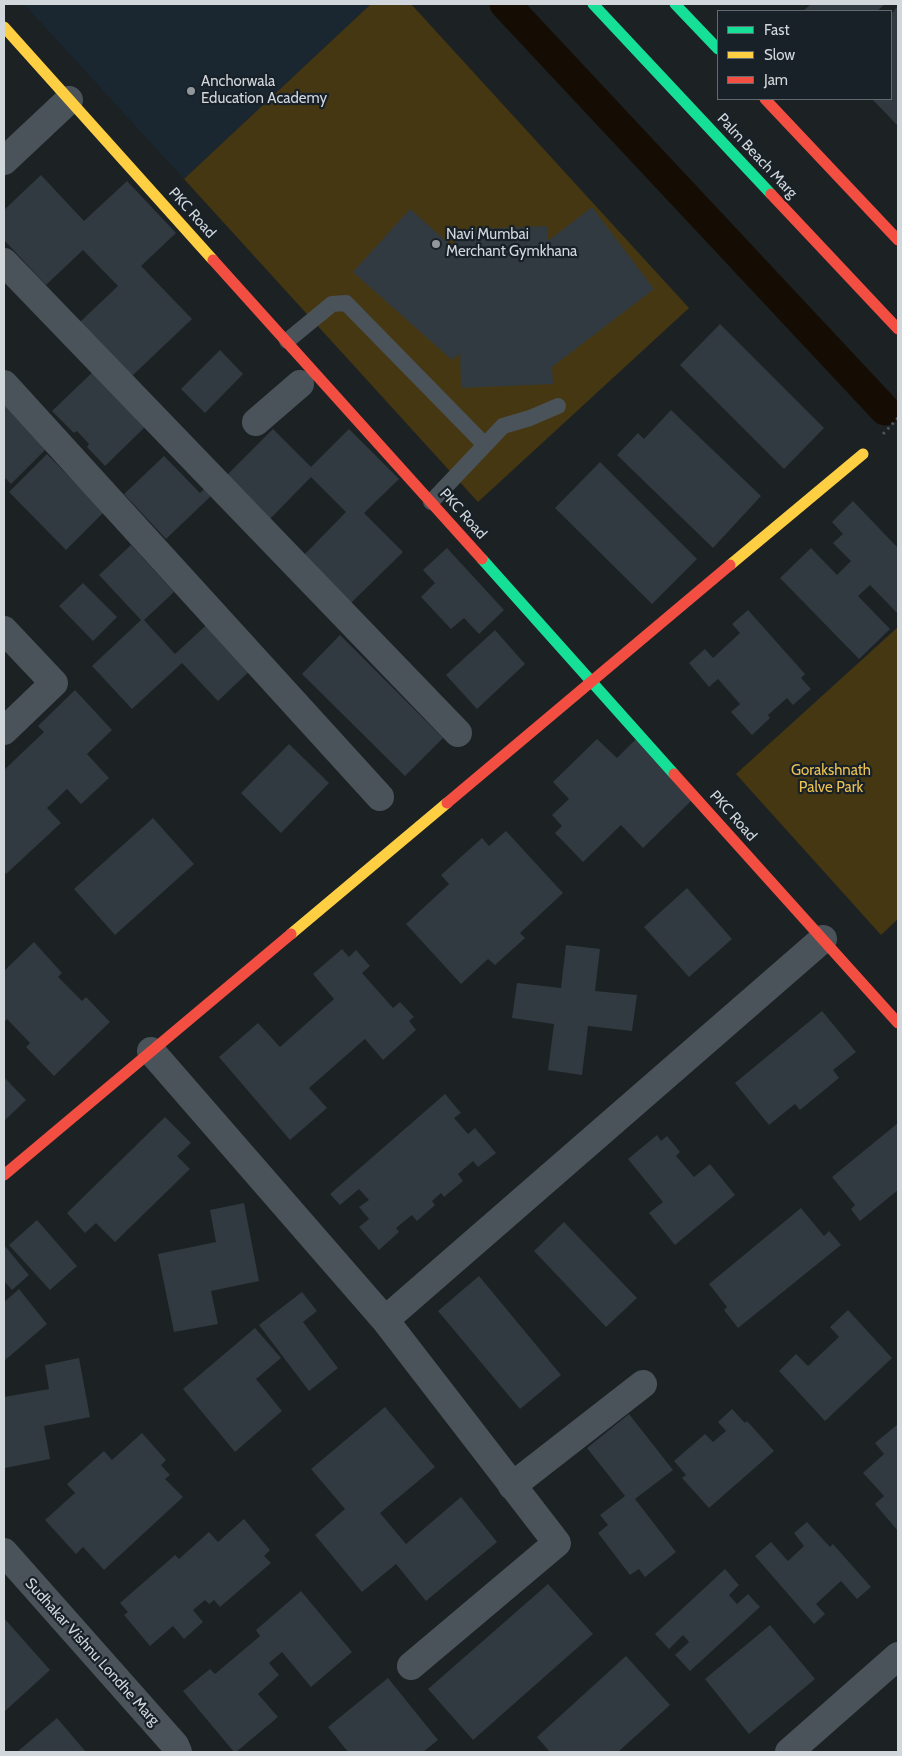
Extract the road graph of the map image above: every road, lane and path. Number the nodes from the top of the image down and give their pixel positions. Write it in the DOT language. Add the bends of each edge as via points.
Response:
graph roads {
  1 [pos="593,4"];
  2 [pos="676,4"];
  3 [pos="4,27"];
  4 [pos="717,48"];
  5 [pos="69,100"];
  6 [pos="766,100"];
  7 [pos="4,161"];
  8 [pos="898,240"];
  9 [pos="4,262"];
  10 [pos="898,329"];
  11 [pos="287,342"];
  12 [pos="4,384"];
  13 [pos="300,384"];
  14 [pos="558,406"];
  15 [pos="256,422"];
  16 [pos="485,445"];
  17 [pos="863,454"];
  18 [pos="432,502"];
  19 [pos="4,630"];
  20 [pos="592,681"];
  21 [pos="4,731"];
  22 [pos="458,733"];
  23 [pos="380,797"];
  24 [pos="823,939"];
  25 [pos="898,1023"];
  26 [pos="151,1052"];
  27 [pos="4,1175"];
  28 [pos="384,1320"];
  29 [pos="643,1384"];
  30 [pos="512,1486"];
  31 [pos="4,1552"];
  32 [pos="898,1656"];
  33 [pos="411,1666"];
  34 [pos="178,1752"];
  35 [pos="789,1752"];
  1 -- 10 [label="street, Palm Beach Marg"];
  2 -- 4 [label="street"];
  3 -- 5 [label="street, PKC Road"];
  5 -- 7 [label="street"];
  5 -- 11 [label="street, PKC Road"];
  6 -- 8 [label="street"];
  9 -- 22 [label="street"];
  11 -- 16 [label="lane" via="332,304 346,303"];
  11 -- 18 [label="street, PKC Road"];
  12 -- 23 [label="street"];
  13 -- 15 [label="street"];
  14 -- 16 [label="lane" via="503,426"];
  16 -- 18 [label="lane"];
  17 -- 20 [label="street"];
  18 -- 20 [label="street, PKC Road"];
  19 -- 21 [label="street" via="54,683"];
  20 -- 24 [label="street, PKC Road"];
  20 -- 26 [label="street"];
  24 -- 25 [label="street, PKC Road"];
  24 -- 28 [label="street"];
  26 -- 27 [label="street"];
  26 -- 28 [label="street"];
  28 -- 30 [label="street"];
  29 -- 30 [label="street"];
  30 -- 33 [label="street" via="557,1543"];
  31 -- 34 [label="street, Sudhakar Vishnu Londhe Marg"];
  32 -- 35 [label="street"];
}
